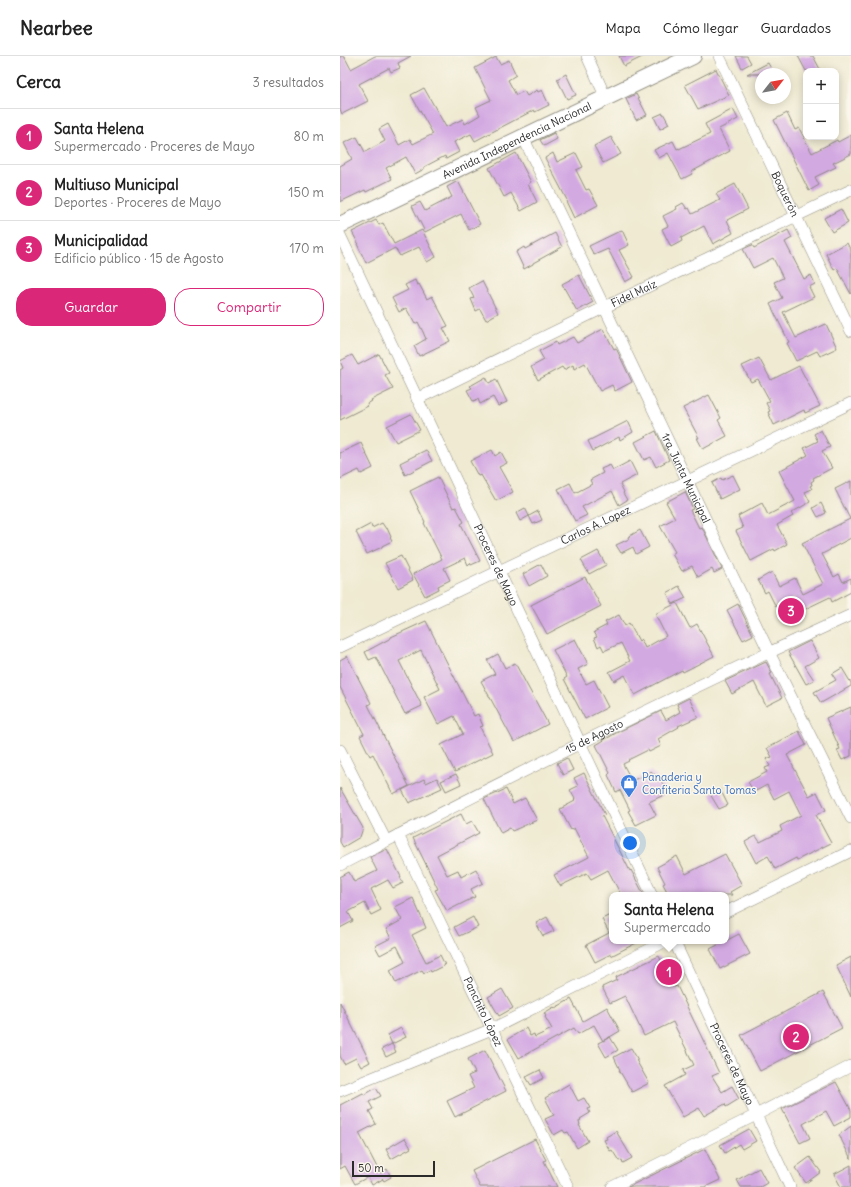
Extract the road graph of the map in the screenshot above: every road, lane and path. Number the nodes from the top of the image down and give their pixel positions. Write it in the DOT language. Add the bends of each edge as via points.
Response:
graph roads {
  1 [pos="587,56"];
  2 [pos="694,56"];
  3 [pos="719,56"];
  4 [pos="606,98"];
  5 [pos="524,137"];
  6 [pos="851,190"];
  7 [pos="796,216"];
  8 [pos="340,225"];
  9 [pos="340,235"];
  10 [pos="605,307"];
  11 [pos="851,331"];
  12 [pos="417,399"];
  13 [pos="851,403"];
  14 [pos="688,481"];
  15 [pos="499,571"];
  16 [pos="851,615"];
  17 [pos="340,647"];
  18 [pos="769,652"];
  19 [pos="580,744"];
  20 [pos="340,750"];
  21 [pos="851,818"];
  22 [pos="398,836"];
  23 [pos="386,841"];
  24 [pos="851,851"];
  25 [pos="340,865"];
  26 [pos="651,892"];
  27 [pos="729,911"];
  28 [pos="660,944"];
  29 [pos="675,944"];
  30 [pos="492,1029"];
  31 [pos="851,1066"];
  32 [pos="340,1091"];
  33 [pos="756,1115"];
  34 [pos="568,1187"];
  35 [pos="612,1187"];
  36 [pos="790,1187"];
  1 -- 4 [label="street"];
  2 -- 4 [label="main road, Avenida Independencia Nacional"];
  3 -- 7 [label="street, Boquerón"];
  4 -- 5 [label="main road, Avenida Independencia Nacional"];
  5 -- 8 [label="main road, Avenida Independencia Nacional"];
  5 -- 10 [label="street, 1ra. Junta Municipal"];
  6 -- 7 [label="street, Fidel Maíz"];
  7 -- 10 [label="street, Fidel Maíz"];
  7 -- 11 [label="street, Boquerón"];
  9 -- 12 [label="street, Proceres de Mayo"];
  10 -- 12 [label="street, Fidel Maíz"];
  10 -- 14 [label="street, 1ra. Junta Municipal"];
  12 -- 15 [label="street, Proceres de Mayo"];
  13 -- 14 [label="street, Carlos A. Lopez"];
  14 -- 15 [label="street, Carlos A. Lopez"];
  14 -- 18 [label="street, 1ra. Junta Municipal"];
  15 -- 17 [label="street, Carlos A. Lopez"];
  15 -- 19 [label="street, Proceres de Mayo"];
  16 -- 18 [label="street, 15 de Agosto"];
  18 -- 19 [label="street, 15 de Agosto"];
  18 -- 21 [label="street, 1ra. Junta Municipal"];
  19 -- 22 [label="street, 15 de Agosto"];
  19 -- 26 [label="street, Proceres de Mayo"];
  20 -- 23 [label="street"];
  22 -- 23 [label="street, 15 de Agosto"];
  22 -- 30 [label="street, Panchito López"];
  23 -- 25 [label="street, 15 de Agosto"];
  24 -- 27 [label="street"];
  28 -- 30 [label="street"];
  29 -- 33 [label="street, Proceres de Mayo"];
  30 -- 32 [label="street"];
  30 -- 34 [label="street, Panchito López"];
  31 -- 33 [label="street"];
  33 -- 35 [label="street"];
  33 -- 36 [label="street, Proceres de Mayo"];
}
